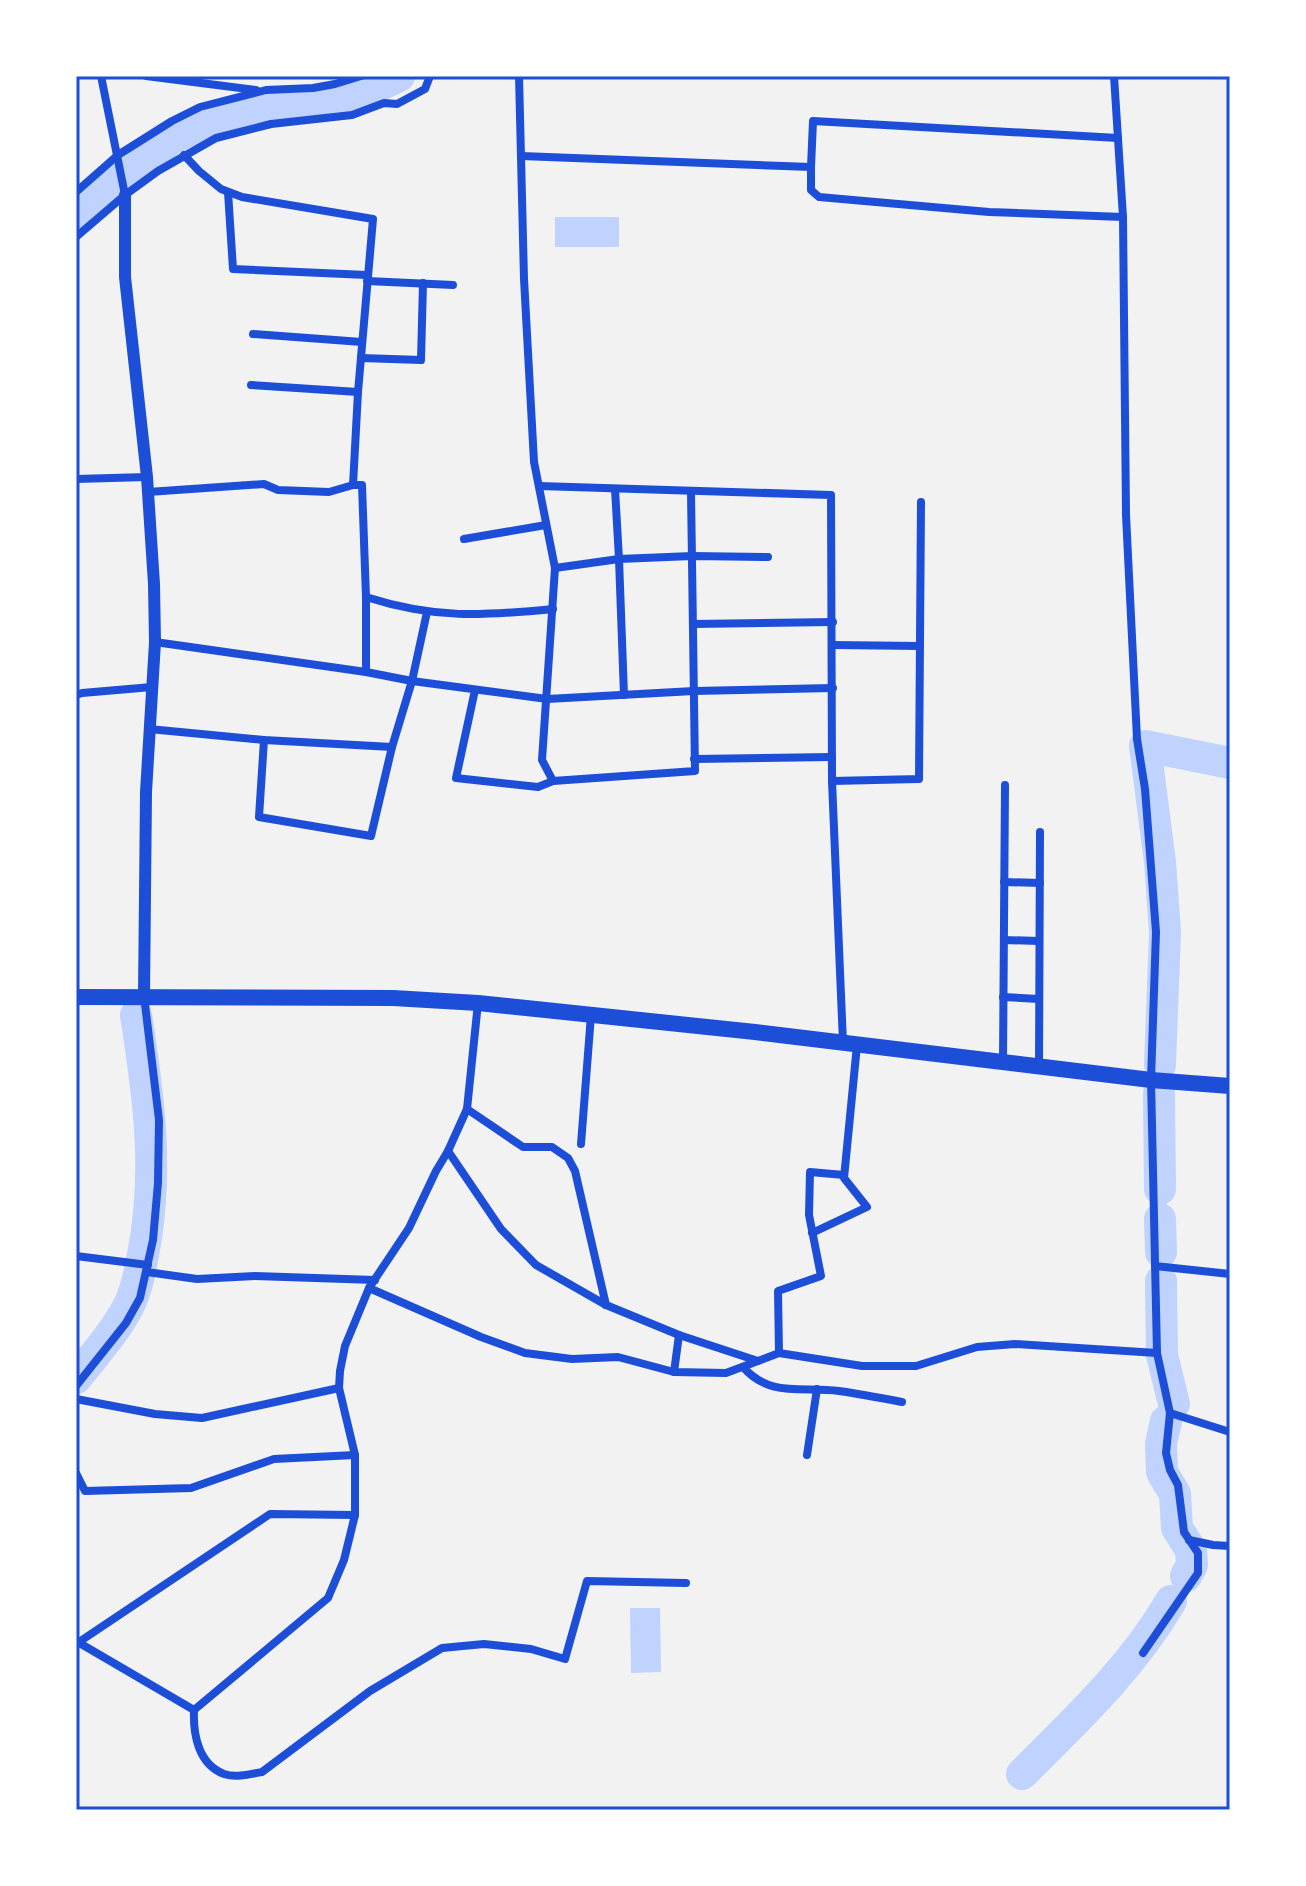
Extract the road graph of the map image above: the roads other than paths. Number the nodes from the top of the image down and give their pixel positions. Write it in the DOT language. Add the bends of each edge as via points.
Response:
graph roads {
  1 [pos="101,76"];
  2 [pos="146,76"];
  3 [pos="306,76"];
  4 [pos="361,76"];
  5 [pos="430,76"];
  6 [pos="519,76"];
  7 [pos="1114,76"];
  8 [pos="305,89"];
  9 [pos="266,90"];
  10 [pos="1118,138"];
  11 [pos="184,155"];
  12 [pos="521,156"];
  13 [pos="119,159"];
  14 [pos="811,167"];
  15 [pos="76,192"];
  16 [pos="125,192"];
  17 [pos="228,192"];
  18 [pos="1123,217"];
  19 [pos="76,237"];
  20 [pos="367,278"];
  21 [pos="423,283"];
  22 [pos="453,285"];
  23 [pos="253,334"];
  24 [pos="362,342"];
  25 [pos="361,358"];
  26 [pos="251,385"];
  27 [pos="358,392"];
  28 [pos="147,477"];
  29 [pos="76,479"];
  30 [pos="353,485"];
  31 [pos="539,486"];
  32 [pos="615,489"];
  33 [pos="148,492"];
  34 [pos="691,492"];
  35 [pos="921,502"];
  36 [pos="546,525"];
  37 [pos="464,539"];
  38 [pos="692,556"];
  39 [pos="768,557"];
  40 [pos="619,559"];
  41 [pos="555,568"];
  42 [pos="366,597"];
  43 [pos="553,609"];
  44 [pos="427,612"];
  45 [pos="833,622"];
  46 [pos="693,624"];
  47 [pos="155,642"];
  48 [pos="832,645"];
  49 [pos="920,646"];
  50 [pos="366,672"];
  51 [pos="412,681"];
  52 [pos="152,687"];
  53 [pos="833,688"];
  54 [pos="475,690"];
  55 [pos="694,691"];
  56 [pos="76,695"];
  57 [pos="624,695"];
  58 [pos="547,699"];
  59 [pos="149,729"];
  60 [pos="264,740"];
  61 [pos="392,747"];
  62 [pos="832,757"];
  63 [pos="694,759"];
  64 [pos="553,781"];
  65 [pos="832,781"];
  66 [pos="1005,785"];
  67 [pos="1040,832"];
  68 [pos="1004,882"];
  69 [pos="1040,883"];
  70 [pos="1004,940"];
  71 [pos="1039,941"];
  72 [pos="144,996"];
  73 [pos="76,997"];
  74 [pos="1003,997"];
  75 [pos="1039,999"];
  76 [pos="478,1003"];
  77 [pos="591,1014"];
  78 [pos="850,1044"];
  79 [pos="1003,1061"];
  80 [pos="1039,1066"];
  81 [pos="1151,1080"];
  82 [pos="1230,1086"];
  83 [pos="467,1109"];
  84 [pos="581,1144"];
  85 [pos="448,1151"];
  86 [pos="844,1175"];
  87 [pos="812,1233"];
  88 [pos="76,1256"];
  89 [pos="144,1266"];
  90 [pos="1155,1266"];
  91 [pos="1230,1274"];
  92 [pos="372,1284"];
  93 [pos="606,1305"];
  94 [pos="679,1335"];
  95 [pos="779,1353"];
  96 [pos="1157,1353"];
  97 [pos="758,1361"];
  98 [pos="743,1367"];
  99 [pos="674,1372"];
  100 [pos="76,1386"];
  101 [pos="339,1388"];
  102 [pos="817,1389"];
  103 [pos="76,1399"];
  104 [pos="902,1402"];
  105 [pos="1170,1413"];
  106 [pos="1230,1432"];
  107 [pos="355,1455"];
  108 [pos="807,1455"];
  109 [pos="76,1473"];
  110 [pos="355,1515"];
  111 [pos="1189,1540"];
  112 [pos="1230,1546"];
  113 [pos="686,1583"];
  114 [pos="76,1643"];
  115 [pos="1143,1653"];
  116 [pos="194,1710"];
  1 -- 13 [label="street"];
  2 -- 9 [label="street"];
  3 -- 8 [label="street"];
  4 -- 8 [label="street"];
  5 -- 11 [label="street" via="425,89 397,104 242,130"];
  6 -- 12 [label="street"];
  7 -- 10 [label="street"];
  8 -- 9 [label="street"];
  9 -- 13 [label="street" via="200,107"];
  10 -- 14 [label="street" via="813,121"];
  10 -- 18 [label="street"];
  11 -- 16 [label="street"];
  11 -- 17 [label="street"];
  12 -- 14 [label="street"];
  12 -- 31 [label="street"];
  13 -- 15 [label="street"];
  13 -- 16 [label="street"];
  14 -- 18 [label="street" via="811,190 819,197"];
  16 -- 19 [label="street"];
  16 -- 28 [label="street" via="125,277"];
  17 -- 20 [label="street" via="373,219"];
  17 -- 20 [label="street" via="233,269"];
  18 -- 81 [label="street" via="1126,515 1137,739 1156,932"];
  20 -- 21 [label="street"];
  20 -- 24 [label="street"];
  21 -- 22 [label="street"];
  21 -- 25 [label="street" via="421,360"];
  23 -- 24 [label="street"];
  24 -- 25 [label="street"];
  25 -- 27 [label="street"];
  26 -- 27 [label="street"];
  27 -- 30 [label="street"];
  28 -- 29 [label="street"];
  28 -- 33 [label="street"];
  30 -- 33 [label="street" via="329,492 278,490 264,484"];
  30 -- 42 [label="street" via="362,485"];
  31 -- 32 [label="street"];
  31 -- 36 [label="street"];
  32 -- 34 [label="street"];
  32 -- 40 [label="street"];
  33 -- 47 [label="street"];
  34 -- 38 [label="street"];
  34 -- 45 [label="street" via="831,495"];
  35 -- 49 [label="street"];
  36 -- 37 [label="street"];
  36 -- 41 [label="street"];
  38 -- 39 [label="street"];
  38 -- 40 [label="street"];
  38 -- 46 [label="street"];
  40 -- 41 [label="street"];
  40 -- 57 [label="street"];
  41 -- 43 [label="street"];
  42 -- 44 [label="street"];
  42 -- 50 [label="street"];
  43 -- 44 [label="street" via="495,615"];
  43 -- 58 [label="street"];
  44 -- 51 [label="street"];
  45 -- 46 [label="street"];
  45 -- 48 [label="street"];
  46 -- 55 [label="street"];
  47 -- 50 [label="street"];
  47 -- 52 [label="street"];
  48 -- 49 [label="street"];
  48 -- 53 [label="street"];
  49 -- 65 [label="street" via="919,779"];
  50 -- 51 [label="street"];
  51 -- 54 [label="street"];
  51 -- 61 [label="street"];
  52 -- 56 [label="street"];
  52 -- 59 [label="street"];
  53 -- 55 [label="street"];
  53 -- 62 [label="street"];
  54 -- 58 [label="street"];
  54 -- 64 [label="street" via="456,778 538,787"];
  55 -- 57 [label="street"];
  55 -- 63 [label="street"];
  57 -- 58 [label="street"];
  58 -- 64 [label="street" via="542,760"];
  59 -- 60 [label="street"];
  59 -- 72 [label="street"];
  60 -- 61 [label="street"];
  60 -- 61 [label="street" via="259,817 371,836"];
  62 -- 63 [label="street"];
  62 -- 65 [label="street"];
  63 -- 64 [label="street" via="695,771"];
  65 -- 78 [label="street"];
  66 -- 68 [label="street"];
  67 -- 69 [label="street"];
  68 -- 69 [label="street"];
  68 -- 70 [label="street"];
  69 -- 71 [label="street"];
  70 -- 71 [label="street"];
  70 -- 74 [label="street"];
  71 -- 75 [label="street"];
  72 -- 73 [label="highway"];
  72 -- 76 [label="highway"];
  72 -- 89 [label="street" via="159,1120 153,1240"];
  74 -- 75 [label="street"];
  74 -- 79 [label="street"];
  75 -- 80 [label="street"];
  76 -- 77 [label="highway"];
  76 -- 83 [label="street"];
  77 -- 78 [label="highway"];
  77 -- 84 [label="street"];
  78 -- 79 [label="highway"];
  78 -- 86 [label="street"];
  79 -- 80 [label="highway"];
  80 -- 81 [label="highway"];
  81 -- 82 [label="highway"];
  81 -- 90 [label="street"];
  83 -- 85 [label="street"];
  83 -- 93 [label="street" via="523,1147 552,1147 568,1158"];
  85 -- 92 [label="street" via="409,1228"];
  85 -- 93 [label="street" via="501,1229 536,1265"];
  86 -- 87 [label="street" via="810,1172"];
  86 -- 87 [label="street" via="867,1207"];
  87 -- 95 [label="street" via="821,1276 778,1291"];
  88 -- 89 [label="street"];
  89 -- 92 [label="street" via="197,1279 255,1276"];
  89 -- 100 [label="street" via="140,1298 126,1323"];
  90 -- 91 [label="street"];
  90 -- 96 [label="street"];
  92 -- 99 [label="street" via="525,1353 618,1357"];
  92 -- 101 [label="street" via="345,1346"];
  93 -- 94 [label="street"];
  94 -- 97 [label="street"];
  94 -- 99 [label="street"];
  95 -- 96 [label="street" via="862,1366 916,1366 977,1347 1015,1344"];
  95 -- 97 [label="street"];
  96 -- 105 [label="street"];
  97 -- 98 [label="street"];
  98 -- 99 [label="street" via="726,1373"];
  98 -- 102 [label="street" via="753,1378 783,1390"];
  101 -- 103 [label="street" via="202,1418"];
  101 -- 107 [label="street"];
  102 -- 104 [label="street"];
  102 -- 108 [label="street"];
  105 -- 106 [label="street"];
  105 -- 111 [label="street" via="1166,1453"];
  107 -- 109 [label="street" via="274,1459 191,1488 85,1491"];
  107 -- 110 [label="street"];
  110 -- 114 [label="street" via="270,1514"];
  110 -- 116 [label="street" via="328,1598"];
  111 -- 112 [label="street"];
  111 -- 115 [label="street" via="1198,1553 1198,1573"];
  113 -- 116 [label="street" via="587,1581 565,1659 484,1644 442,1648 370,1691 262,1772 226,1775 209,1765 196,1742"];
  114 -- 116 [label="street"];
}
